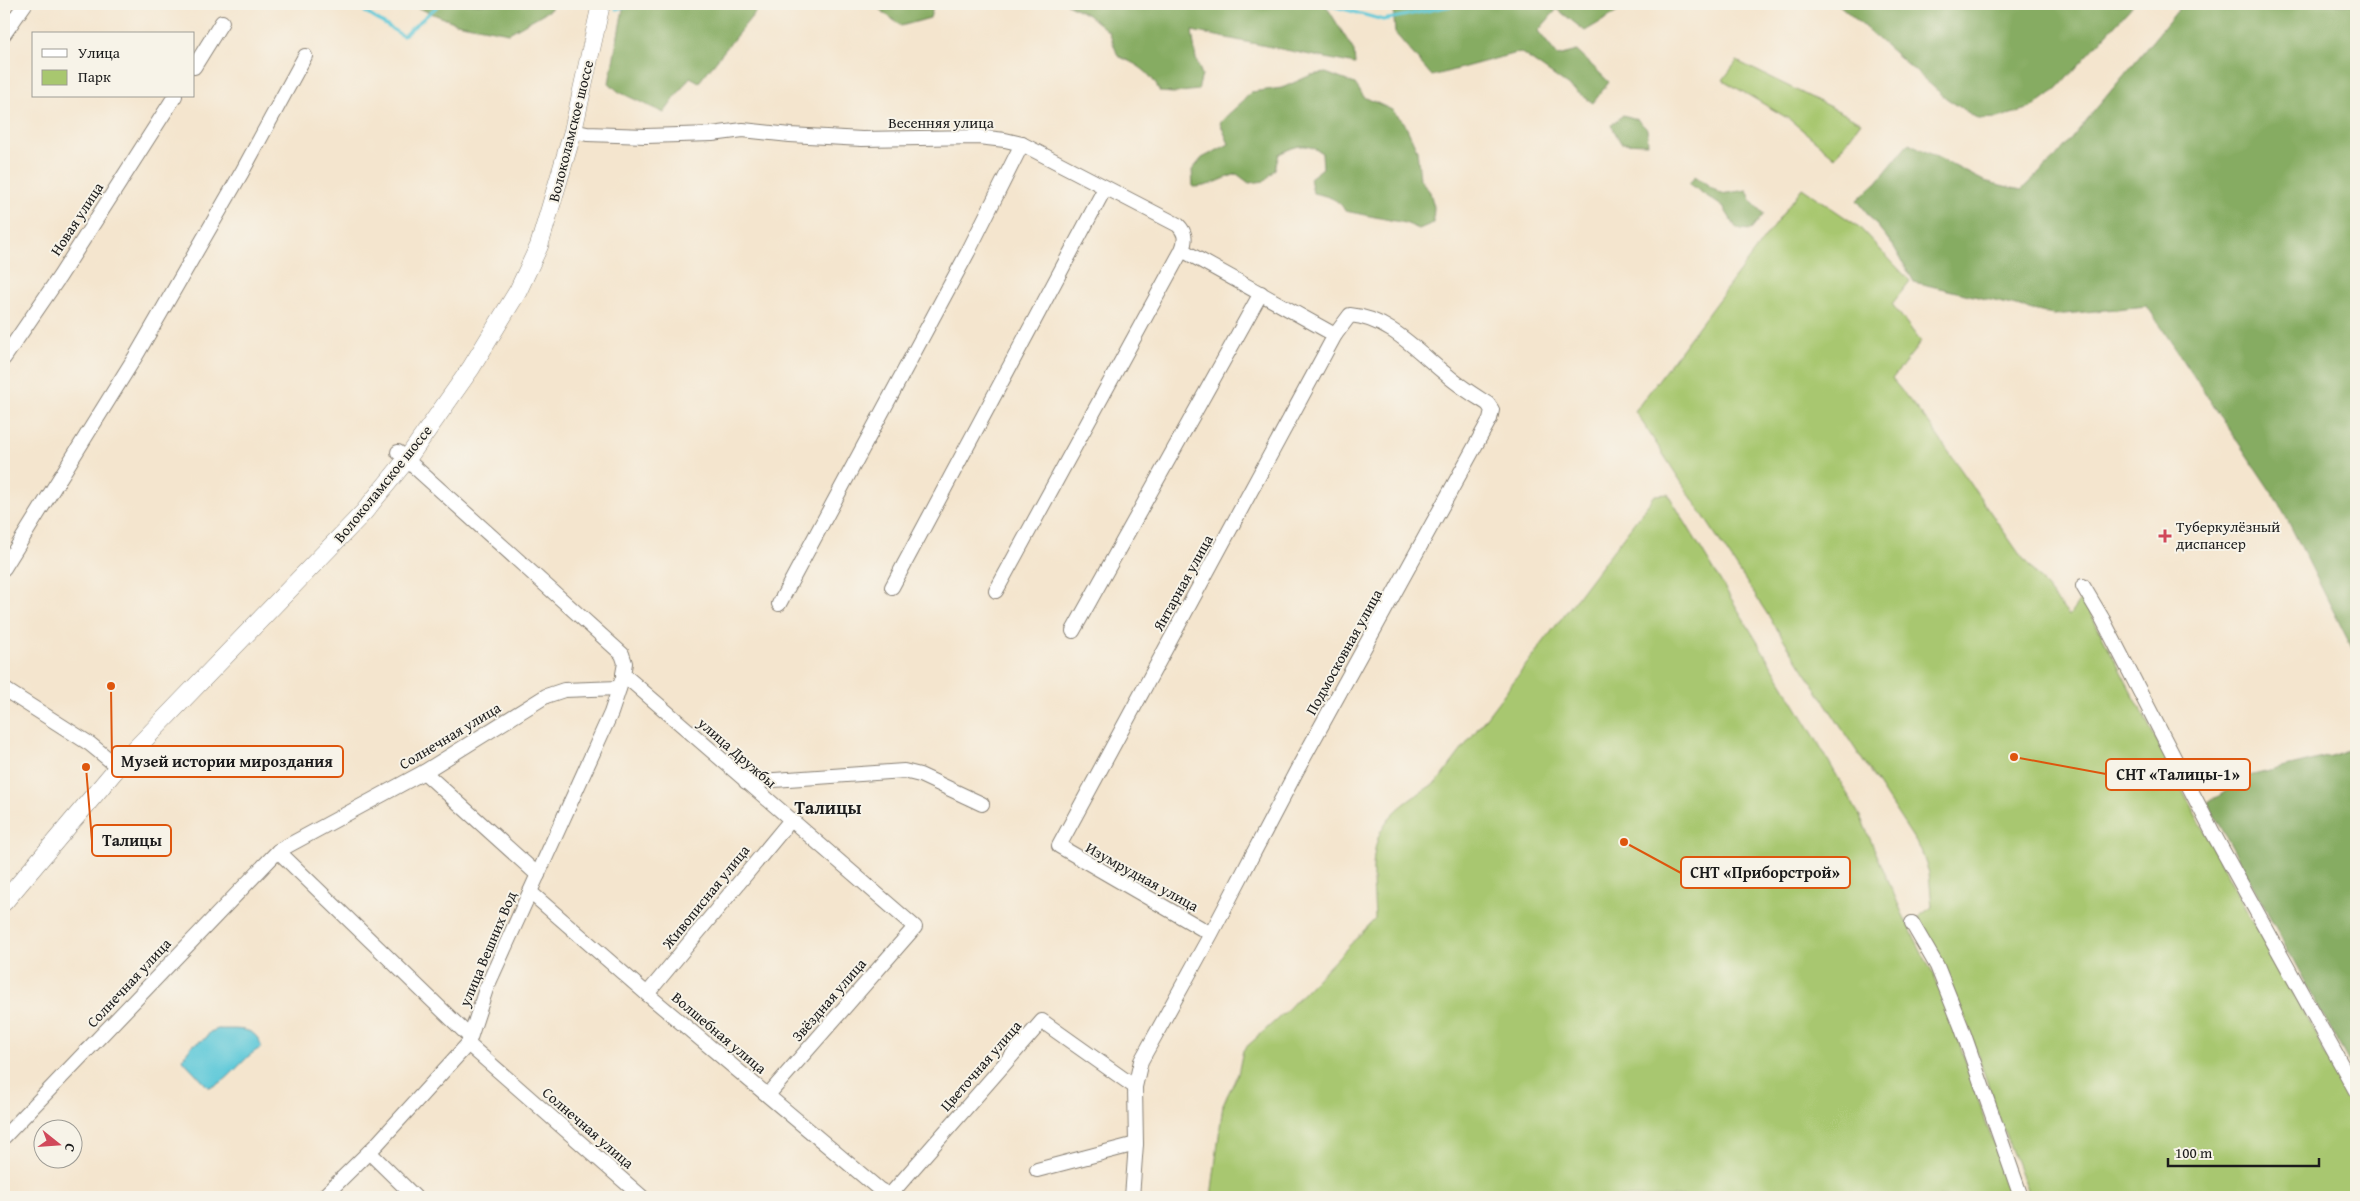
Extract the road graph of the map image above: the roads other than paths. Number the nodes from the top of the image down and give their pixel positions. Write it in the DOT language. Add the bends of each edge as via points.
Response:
graph roads {
  1 [pos="25,4"];
  2 [pos="589,4"];
  3 [pos="601,4"];
  4 [pos="222,22"];
  5 [pos="4,34"];
  6 [pos="305,56"];
  7 [pos="195,65"];
  8 [pos="174,98"];
  9 [pos="573,131"];
  10 [pos="1022,144"];
  11 [pos="1105,188"];
  12 [pos="1182,250"];
  13 [pos="1260,294"];
  14 [pos="1335,335"];
  15 [pos="4,358"];
  16 [pos="403,455"];
  17 [pos="4,568"];
  18 [pos="2083,586"];
  19 [pos="892,587"];
  20 [pos="996,591"];
  21 [pos="779,604"];
  22 [pos="1073,631"];
  23 [pos="623,674"];
  24 [pos="620,688"];
  25 [pos="4,689"];
  26 [pos="114,763"];
  27 [pos="424,772"];
  28 [pos="746,782"];
  29 [pos="982,804"];
  30 [pos="790,821"];
  31 [pos="1058,846"];
  32 [pos="278,851"];
  33 [pos="538,875"];
  34 [pos="4,885"];
  35 [pos="530,892"];
  36 [pos="4,902"];
  37 [pos="1912,923"];
  38 [pos="915,927"];
  39 [pos="1211,934"];
  40 [pos="647,994"];
  41 [pos="469,1041"];
  42 [pos="1135,1087"];
  43 [pos="2356,1091"];
  44 [pos="768,1095"];
  45 [pos="4,1137"];
  46 [pos="1136,1144"];
  47 [pos="369,1152"];
  48 [pos="1037,1170"];
  49 [pos="892,1196"];
  50 [pos="323,1197"];
  51 [pos="415,1197"];
  52 [pos="642,1197"];
  53 [pos="1132,1197"];
  54 [pos="2021,1197"];
  1 -- 5 [label="street"];
  2 -- 16 [label="main road, Волоколамское шоссе" via="562,128 520,264"];
  3 -- 9 [label="main road, Волоколамское шоссе"];
  4 -- 7 [label="street"];
  6 -- 17 [label="street" via="142,346"];
  8 -- 15 [label="street, Новая улица"];
  9 -- 10 [label="street, Весенняя улица" via="646,136 743,130 862,139 978,137"];
  9 -- 16 [label="main road, Волоколамское шоссе" via="530,268 471,368"];
  10 -- 11 [label="street, Весенняя улица"];
  10 -- 21 [label="street" via="968,252"];
  11 -- 12 [label="street, Весенняя улица" via="1178,225 1184,231 1186,241"];
  11 -- 19 [label="street"];
  12 -- 13 [label="street"];
  12 -- 20 [label="street"];
  13 -- 14 [label="street"];
  13 -- 22 [label="street"];
  14 -- 31 [label="street, Янтарная улица"];
  14 -- 39 [label="street, Подмосковная улица" via="1350,315 1378,322 1424,354 1492,410"];
  16 -- 23 [label="street" via="622,654 625,663"];
  16 -- 26 [label="main road, Волоколамское шоссе"];
  18 -- 43 [label="street" via="2213,833"];
  23 -- 24 [label="street, улица Вешних Вод"];
  23 -- 28 [label="street, улица Дружбы"];
  24 -- 27 [label="street, Солнечная улица" via="564,690 546,696"];
  24 -- 33 [label="street, улица Вешних Вод"];
  25 -- 26 [label="street"];
  26 -- 34 [label="main road, Волоколамское шоссе"];
  26 -- 36 [label="main road, Волоколамское шоссе"];
  27 -- 32 [label="street, Солнечная улица"];
  27 -- 33 [label="street"];
  28 -- 29 [label="street" via="904,771"];
  28 -- 30 [label="street, улица Дружбы"];
  30 -- 38 [label="street, улица Дружбы"];
  30 -- 40 [label="street, Живописная улица"];
  31 -- 39 [label="street, Изумрудная улица"];
  32 -- 41 [label="street, Солнечная улица"];
  32 -- 45 [label="street, Солнечная улица"];
  33 -- 35 [label="street, улица Вешних Вод"];
  35 -- 40 [label="street, Волшебная улица"];
  35 -- 41 [label="street, улица Вешних Вод" via="486,989"];
  37 -- 54 [label="street" via="1937,966 1962,1026"];
  38 -- 44 [label="street, Звёздная улица"];
  39 -- 42 [label="street, Подмосковная улица" via="1141,1061"];
  40 -- 44 [label="street, Волшебная улица"];
  41 -- 47 [label="street, улица Вешних Вод"];
  41 -- 52 [label="street, Солнечная улица"];
  42 -- 46 [label="street"];
  42 -- 49 [label="street, Цветочная улица" via="1042,1021"];
  44 -- 49 [label="street, Волшебная улица" via="880,1190"];
  46 -- 48 [label="street"];
  46 -- 53 [label="street"];
  47 -- 50 [label="street, улица Вешних Вод"];
  47 -- 51 [label="street"];
}
